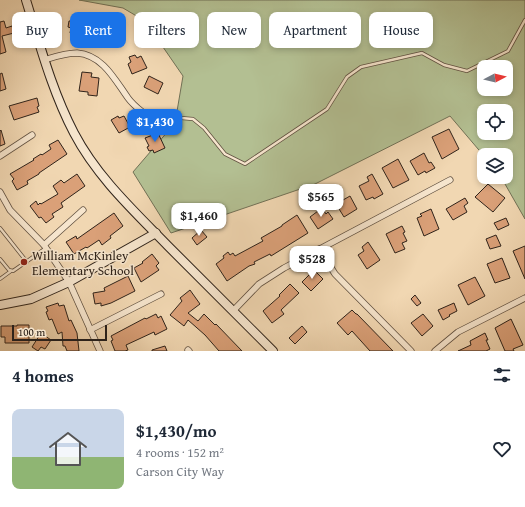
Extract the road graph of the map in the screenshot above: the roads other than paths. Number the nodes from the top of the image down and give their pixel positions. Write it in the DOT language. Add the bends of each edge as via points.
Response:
graph roads {
  1 [pos="26,0"];
  2 [pos="525,20"];
  3 [pos="44,60"];
  4 [pos="146,115"];
  5 [pos="32,135"];
  6 [pos="0,156"];
  7 [pos="450,180"];
  8 [pos="0,192"];
  9 [pos="83,210"];
  10 [pos="0,228"];
  11 [pos="156,234"];
  12 [pos="45,247"];
  13 [pos="319,249"];
  14 [pos="0,258"];
  15 [pos="27,262"];
  16 [pos="11,271"];
  17 [pos="0,279"];
  18 [pos="69,282"];
  19 [pos="160,294"];
  20 [pos="525,298"];
  21 [pos="0,305"];
  22 [pos="233,311"];
  23 [pos="90,330"];
  24 [pos="100,351"];
  25 [pos="273,351"];
  26 [pos="411,351"];
  27 [pos="435,351"];
  1 -- 3 [label="street"];
  2 -- 4 [label="lane" via="508,52 467,71 444,65 422,53 362,67 347,77 327,109 245,164 225,154 204,128 193,119"];
  3 -- 4 [label="street" via="77,53 88,55 106,67 129,100"];
  3 -- 11 [label="street" via="59,104 93,165 122,200"];
  5 -- 6 [label="street"];
  7 -- 13 [label="street"];
  8 -- 12 [label="street" via="10,210"];
  9 -- 12 [label="street"];
  10 -- 15 [label="lane"];
  11 -- 18 [label="street"];
  11 -- 22 [label="street"];
  12 -- 15 [label="lane"];
  12 -- 18 [label="street"];
  13 -- 22 [label="street" via="259,284"];
  13 -- 26 [label="street" via="335,274"];
  14 -- 16 [label="lane"];
  15 -- 16 [label="lane"];
  16 -- 17 [label="lane"];
  18 -- 21 [label="street" via="31,299"];
  18 -- 23 [label="street"];
  19 -- 23 [label="street"];
  20 -- 27 [label="street" via="458,332"];
  22 -- 25 [label="street"];
  23 -- 24 [label="street"];
}
